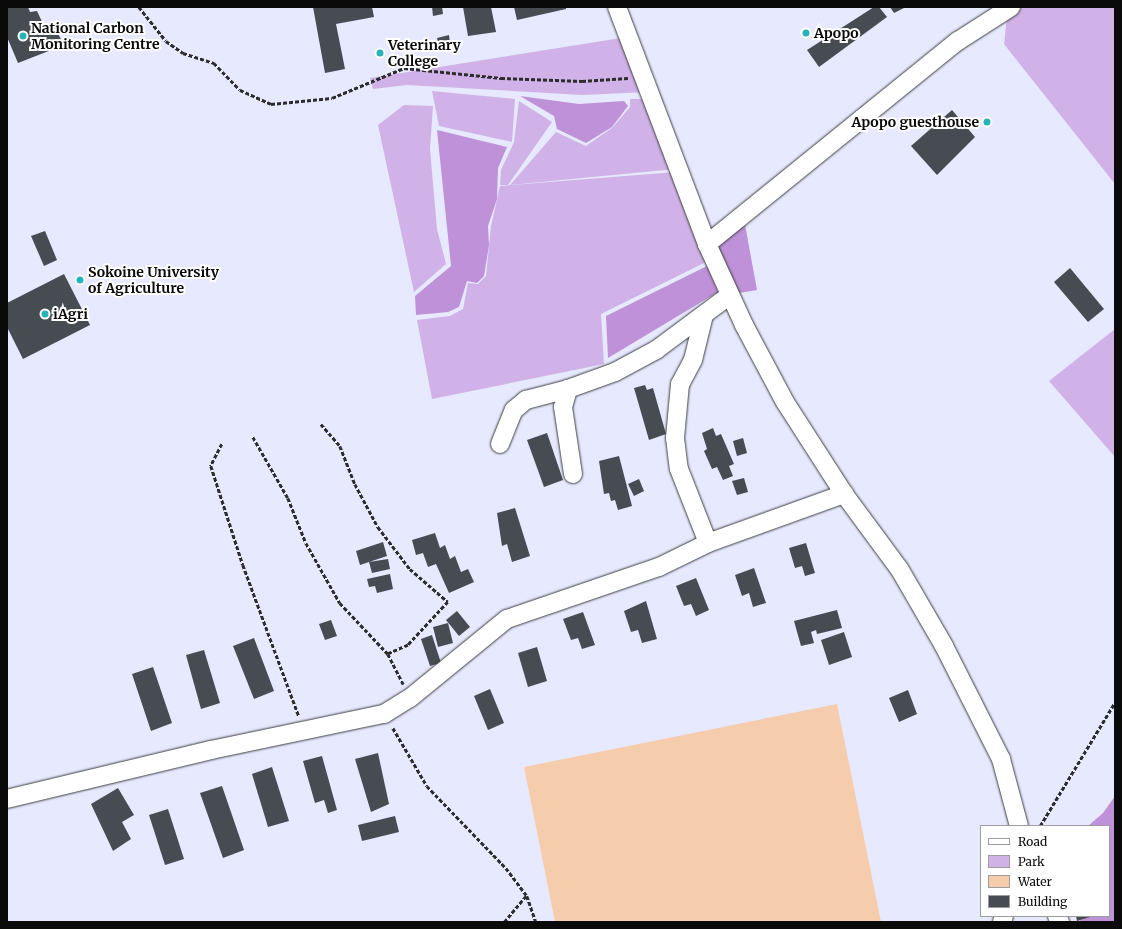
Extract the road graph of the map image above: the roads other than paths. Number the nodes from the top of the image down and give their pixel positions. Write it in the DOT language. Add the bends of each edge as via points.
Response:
graph roads {
  1 [pos="617,7"];
  2 [pos="1011,7"];
  3 [pos="707,244"];
  4 [pos="730,295"];
  5 [pos="704,315"];
  6 [pos="568,389"];
  7 [pos="500,444"];
  8 [pos="573,474"];
  9 [pos="844,494"];
  10 [pos="708,543"];
  11 [pos="7,799"];
  12 [pos="1019,825"];
  1 -- 3 [label="street"];
  2 -- 3 [label="street" via="958,41"];
  3 -- 4 [label="street"];
  4 -- 5 [label="street"];
  4 -- 9 [label="street" via="785,402"];
  5 -- 6 [label="street" via="649,353 615,372"];
  5 -- 10 [label="street" via="693,360 680,384 676,438 679,469"];
  6 -- 7 [label="street" via="526,400 514,410"];
  6 -- 8 [label="street" via="563,407"];
  9 -- 10 [label="street"];
  9 -- 12 [label="street" via="900,570 944,646 1001,759"];
  10 -- 11 [label="street" via="659,567 507,619 410,698 384,714 303,729"];
}
